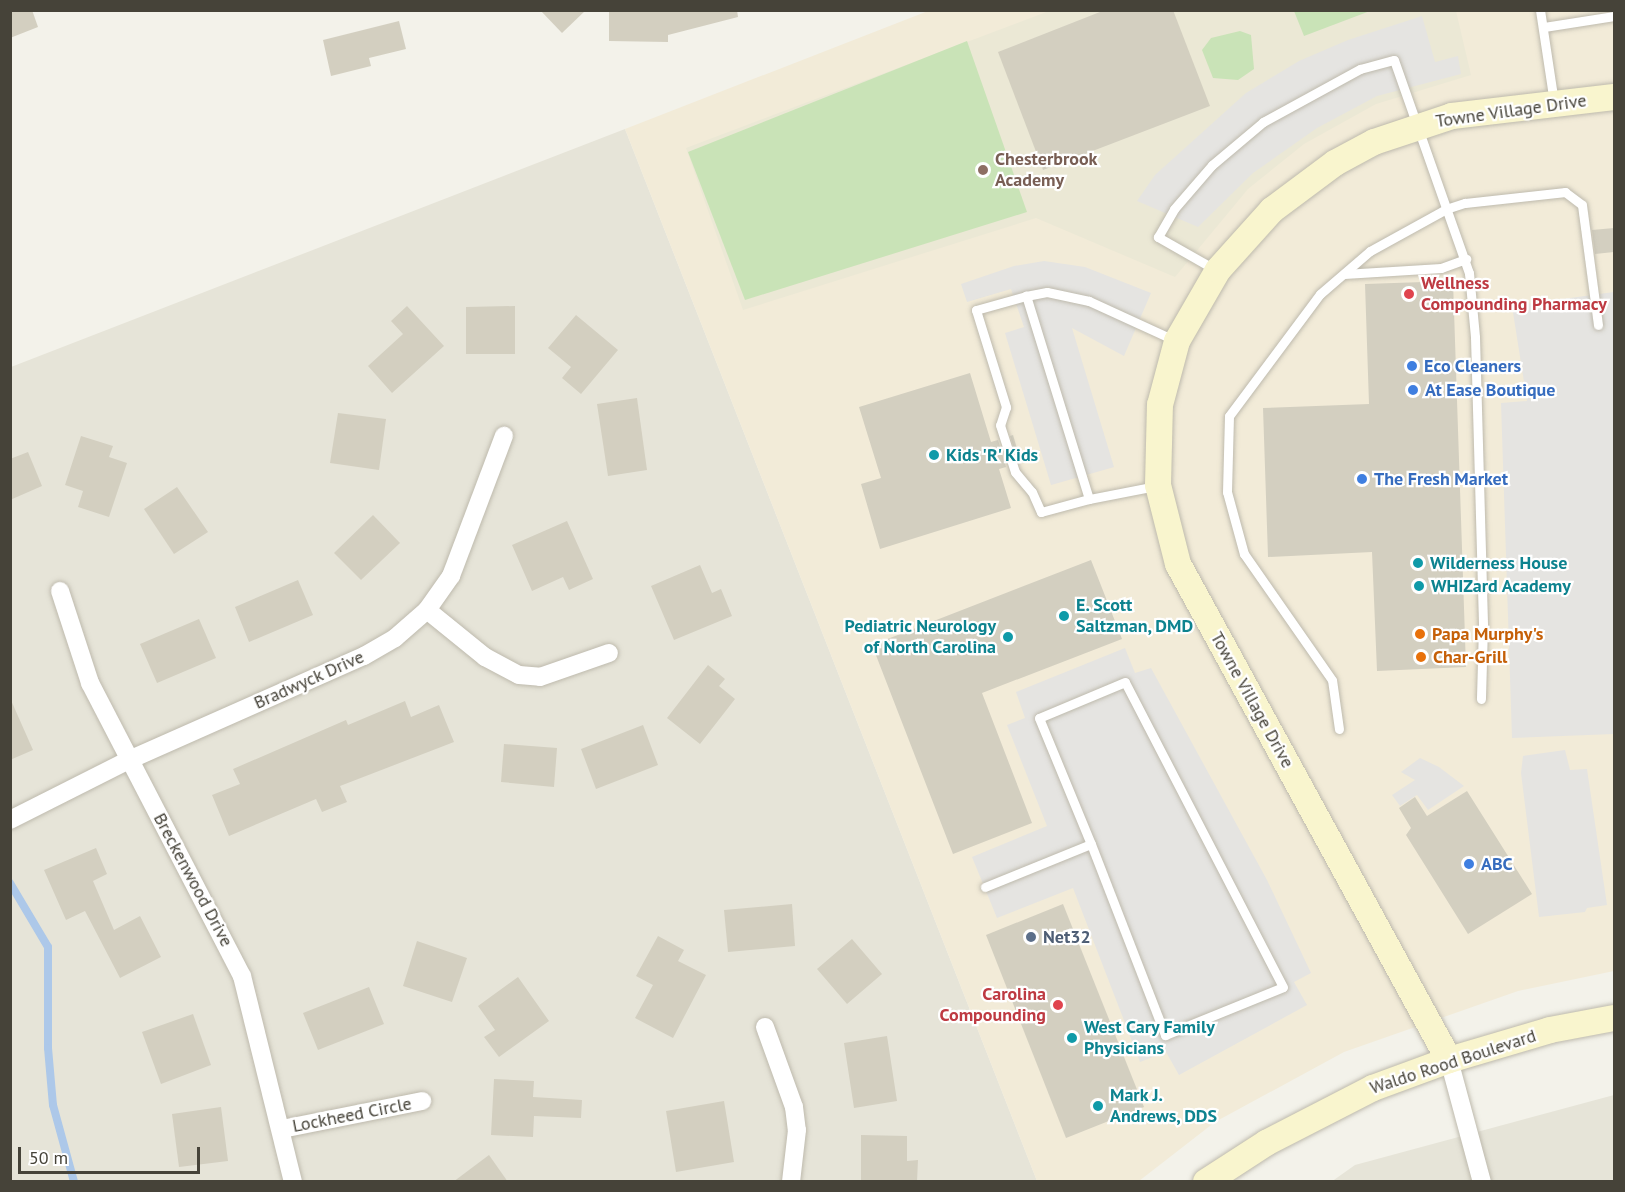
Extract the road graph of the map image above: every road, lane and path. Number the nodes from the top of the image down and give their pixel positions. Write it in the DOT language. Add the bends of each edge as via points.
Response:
graph roads {
  1 [pos="1540,10"];
  2 [pos="1614,16"];
  3 [pos="1544,27"];
  4 [pos="1614,97"];
  5 [pos="1554,103"];
  6 [pos="1417,125"];
  7 [pos="1446,209"];
  8 [pos="1466,260"];
  9 [pos="1218,270"];
  10 [pos="1344,274"];
  11 [pos="1026,296"];
  12 [pos="1598,325"];
  13 [pos="1177,342"];
  14 [pos="504,436"];
  15 [pos="1158,485"];
  16 [pos="1089,499"];
  17 [pos="60,591"];
  18 [pos="427,610"];
  19 [pos="609,653"];
  20 [pos="1481,699"];
  21 [pos="1339,729"];
  22 [pos="129,760"];
  23 [pos="10,820"];
  24 [pos="1091,844"];
  25 [pos="985,886"];
  26 [pos="1614,1018"];
  27 [pos="765,1027"];
  28 [pos="1449,1059"];
  29 [pos="422,1101"];
  30 [pos="282,1129"];
  31 [pos="293,1182"];
  32 [pos="791,1182"];
  33 [pos="1206,1182"];
  34 [pos="1482,1182"];
  1 -- 3 [label="lane"];
  2 -- 3 [label="lane"];
  3 -- 5 [label="lane"];
  4 -- 5 [label="street, Towne Village Drive"];
  5 -- 6 [label="street, Towne Village Drive" via="1452,116"];
  6 -- 7 [label="lane" via="1437,172"];
  6 -- 9 [label="street, Towne Village Drive" via="1374,142 1299,187 1244,237"];
  6 -- 9 [label="lane" via="1395,60 1360,69 1263,123 1212,165 1174,209 1158,237"];
  7 -- 8 [label="lane"];
  7 -- 10 [label="lane" via="1370,251"];
  7 -- 12 [label="lane" via="1565,192 1582,205"];
  8 -- 10 [label="lane" via="1441,268"];
  8 -- 20 [label="lane" via="1475,337 1483,626"];
  9 -- 13 [label="street, Towne Village Drive"];
  10 -- 21 [label="lane" via="1320,294 1229,416 1227,492 1244,554 1332,680"];
  11 -- 13 [label="lane" via="1047,292 1089,301"];
  11 -- 16 [label="lane"];
  11 -- 16 [label="lane" via="976,310 1006,407 1000,425 1015,472 1032,492 1041,512"];
  13 -- 15 [label="street, Towne Village Drive" via="1160,405"];
  14 -- 18 [label="street, Bradwyck Drive" via="484,482 461,554"];
  15 -- 16 [label="lane"];
  15 -- 28 [label="street, Towne Village Drive" via="1178,564"];
  17 -- 22 [label="street, Breckenwood Drive" via="90,682"];
  18 -- 19 [label="street" via="485,657 519,675 540,677"];
  18 -- 22 [label="street, Bradwyck Drive" via="395,639 364,656"];
  22 -- 23 [label="street, Bradwyck Drive"];
  22 -- 30 [label="street, Breckenwood Drive" via="242,976"];
  24 -- 24 [label="lane" via="1165,1035 1283,987 1125,682 1039,718"];
  24 -- 25 [label="lane"];
  26 -- 28 [label="street, Waldo Rood Boulevard" via="1550,1030"];
  27 -- 32 [label="street" via="794,1107 797,1130"];
  28 -- 33 [label="street, Waldo Rood Boulevard" via="1317,1115"];
  28 -- 34 [label="street"];
  29 -- 30 [label="street, Lockheed Circle"];
  30 -- 31 [label="street, Breckenwood Drive"];
}
